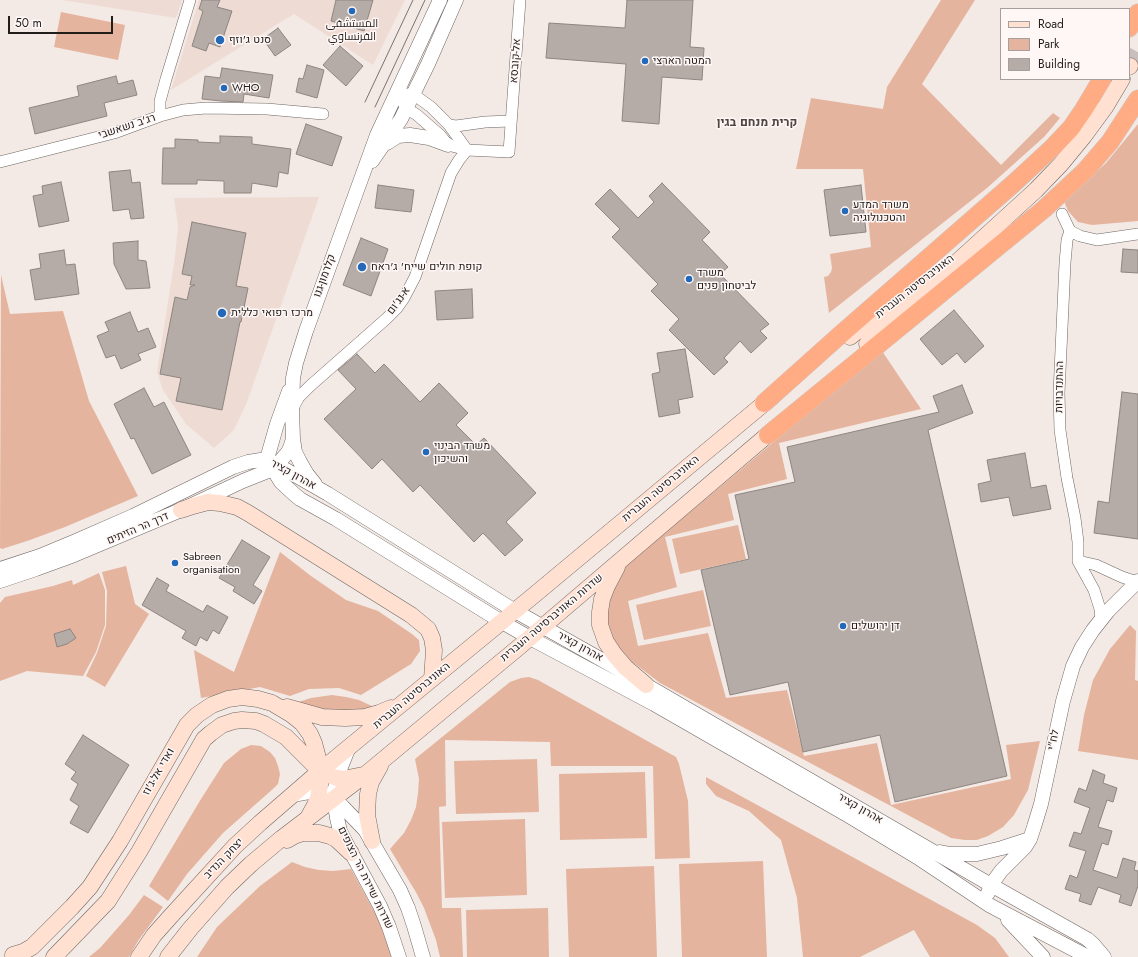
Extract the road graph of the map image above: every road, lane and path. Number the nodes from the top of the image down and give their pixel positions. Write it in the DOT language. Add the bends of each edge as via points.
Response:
graph roads {
  1 [pos="190,0"];
  2 [pos="440,0"];
  3 [pos="456,0"];
  4 [pos="520,0"];
  5 [pos="1138,13"];
  6 [pos="1130,26"];
  7 [pos="1101,80"];
  8 [pos="1121,80"];
  9 [pos="397,94"];
  10 [pos="413,94"];
  11 [pos="1138,99"];
  12 [pos="406,108"];
  13 [pos="323,114"];
  14 [pos="160,116"];
  15 [pos="511,121"];
  16 [pos="449,125"];
  17 [pos="385,144"];
  18 [pos="448,145"];
  19 [pos="467,150"];
  20 [pos="459,160"];
  21 [pos="0,162"];
  22 [pos="362,176"];
  23 [pos="1059,195"];
  24 [pos="1044,209"];
  25 [pos="1009,214"];
  26 [pos="1062,214"];
  27 [pos="1070,231"];
  28 [pos="1138,234"];
  29 [pos="294,378"];
  30 [pos="764,403"];
  31 [pos="292,410"];
  32 [pos="768,435"];
  33 [pos="293,439"];
  34 [pos="272,464"];
  35 [pos="328,494"];
  36 [pos="181,510"];
  37 [pos="621,558"];
  38 [pos="1078,561"];
  39 [pos="0,569"];
  40 [pos="0,581"];
  41 [pos="1137,581"];
  42 [pos="515,611"];
  43 [pos="1101,620"];
  44 [pos="502,622"];
  45 [pos="543,626"];
  46 [pos="530,638"];
  47 [pos="432,680"];
  48 [pos="646,685"];
  49 [pos="408,699"];
  50 [pos="272,703"];
  51 [pos="349,748"];
  52 [pos="388,755"];
  53 [pos="320,771"];
  54 [pos="366,774"];
  55 [pos="338,778"];
  56 [pos="319,792"];
  57 [pos="290,796"];
  58 [pos="334,798"];
  59 [pos="307,819"];
  60 [pos="1030,839"];
  61 [pos="372,841"];
  62 [pos="923,845"];
  63 [pos="352,853"];
  64 [pos="251,864"];
  65 [pos="991,885"];
  66 [pos="989,905"];
  67 [pos="14,956"];
  68 [pos="54,957"];
  69 [pos="139,957"];
  70 [pos="168,957"];
  71 [pos="399,957"];
  72 [pos="423,957"];
  73 [pos="1043,957"];
  74 [pos="1088,957"];
  75 [pos="1104,957"];
  1 -- 14 [label="street, רג'ב נשאשבי" via="160,101"];
  2 -- 9 [label="street, קלרמון-גנו"];
  3 -- 10 [label="street, קלרמון-גנו"];
  4 -- 15 [label="street, אל-קובסא"];
  5 -- 6 [label="highway"];
  7 -- 30 [label="highway" via="1071,128 1052,148"];
  8 -- 25 [label="main road, האוניברסיטה העברית" via="1106,106 1061,164"];
  9 -- 10 [label="street"];
  9 -- 12 [label="street"];
  9 -- 22 [label="street, קלרמון-גנו" via="377,135"];
  10 -- 12 [label="street, קלרמון-גנו"];
  10 -- 16 [label="street"];
  11 -- 23 [label="highway" via="1110,142 1085,171"];
  12 -- 17 [label="street, קלרמון-גנו"];
  12 -- 18 [label="street" via="427,123"];
  13 -- 14 [label="street" via="268,109 206,108"];
  14 -- 21 [label="street, רג'ב נשאשבי" via="114,133"];
  15 -- 16 [label="street"];
  15 -- 19 [label="street, אל-קובסא" via="508,152"];
  16 -- 19 [label="street"];
  17 -- 18 [label="street" via="398,136 410,134"];
  17 -- 22 [label="street, קלרמון-גנו"];
  18 -- 19 [label="street, אל-קובסא"];
  18 -- 20 [label="street"];
  19 -- 20 [label="street, א-נג'ום"];
  20 -- 31 [label="street, א-נג'ום" via="453,169 406,293 392,313 299,397"];
  22 -- 29 [label="street, קלרמון-גנו" via="306,331"];
  23 -- 24 [label="highway"];
  23 -- 26 [label="street"];
  24 -- 26 [label="street" via="1052,209"];
  24 -- 32 [label="highway"];
  25 -- 30 [label="main road, האוניברסיטה העברית"];
  25 -- 32 [label="main road, האוניברסיטה העברית"];
  26 -- 27 [label="street"];
  27 -- 28 [label="street" via="1096,240"];
  27 -- 38 [label="street, ההתנדבויות" via="1067,240 1059,393 1060,430 1075,518"];
  29 -- 31 [label="street, קלרמון-גנו"];
  29 -- 34 [label="street, קלרמון-גנו" via="277,424"];
  30 -- 42 [label="main road, האוניברסיטה העברית"];
  31 -- 33 [label="street, קלרמון-גנו"];
  32 -- 37 [label="main road, שדרות האוניברסיטה העברית"];
  33 -- 34 [label="street, קלרמון-גנו" via="288,452"];
  33 -- 35 [label="street" via="297,455 307,474"];
  34 -- 35 [label="street, אהרון קציר"];
  34 -- 36 [label="street, דרך הר הזיתים"];
  34 -- 39 [label="street, דרך הר הזיתים" via="248,462 233,467 140,513 40,556"];
  34 -- 44 [label="street, אהרון קציר" via="281,482 300,499"];
  35 -- 42 [label="street, אהרון קציר"];
  36 -- 40 [label="street, דרך הר הזיתים" via="69,557"];
  36 -- 47 [label="main road" via="208,502 237,507 411,615 428,629 432,638"];
  37 -- 45 [label="main road, שדרות האוניברסיטה העברית"];
  37 -- 48 [label="main road" via="602,599 600,625 614,654"];
  38 -- 41 [label="street"];
  38 -- 43 [label="street, ההתנדבויות" via="1094,590"];
  41 -- 43 [label="street, לח\"י"];
  42 -- 44 [label="main road, האוניברסיטה העברית"];
  42 -- 45 [label="street, אהרון קציר"];
  43 -- 60 [label="street, לח\"י" via="1082,647 1073,666 1054,739 1040,809"];
  44 -- 46 [label="street, אהרון קציר"];
  44 -- 47 [label="main road, האוניברסיטה העברית"];
  45 -- 46 [label="main road, שדרות האוניברסיטה העברית"];
  45 -- 48 [label="street, אהרון קציר"];
  46 -- 52 [label="main road, שדרות האוניברסיטה העברית"];
  46 -- 66 [label="street, אהרון קציר" via="654,704 849,816"];
  47 -- 49 [label="main road, האוניברסיטה העברית"];
  48 -- 62 [label="street, אהרון קציר"];
  49 -- 50 [label="main road" via="379,713 345,718 322,717"];
  49 -- 51 [label="main road, האוניברסיטה העברית"];
  50 -- 53 [label="main road, ואדי אל-ג'וז" via="302,723 310,734 317,752"];
  50 -- 67 [label="main road, ואדי אל-ג'וז" via="242,697 228,699 196,715 178,739 120,841 90,887 32,947"];
  51 -- 53 [label="main road, האוניברסיטה העברית"];
  51 -- 55 [label="street, שדרות שיירת הר הצופים"];
  52 -- 54 [label="main road, שדרות האוניברסיטה העברית"];
  52 -- 61 [label="main road" via="376,772 368,794 367,815"];
  53 -- 55 [label="main road, ואדי אל-ג'וז"];
  53 -- 56 [label="main road, ואדי אל-ג'וז"];
  53 -- 57 [label="main road, יצחק הנדיב"];
  53 -- 68 [label="main road, ואדי אל-ג'וז" via="286,737 264,724 249,720 234,721 211,732 197,750 108,901"];
  54 -- 55 [label="main road, ואדי אל-ג'וז"];
  54 -- 58 [label="main road, שדרות האוניברסיטה העברית"];
  55 -- 58 [label="street, שדרות שיירת הר הצופים"];
  56 -- 57 [label="street, שדרות שיירת הר הצופים"];
  56 -- 58 [label="street, שדרות שיירת הר הצופים"];
  56 -- 59 [label="main road, ואדי אל-ג'וז"];
  57 -- 69 [label="main road, יצחק הנדיב" via="229,852 154,935"];
  58 -- 59 [label="main road, יצחק הנדיב"];
  58 -- 61 [label="street, שדרות שיירת הר הצופים"];
  58 -- 63 [label="street, שדרות שיירת הר הצופים" via="340,831"];
  59 -- 64 [label="main road, יצחק הנדיב"];
  60 -- 62 [label="street" via="993,851 969,855 950,854"];
  60 -- 65 [label="street, לח\"י"];
  61 -- 72 [label="street, שדרות שיירת הר הצופים" via="408,908"];
  62 -- 65 [label="street, אהרון קציר"];
  63 -- 64 [label="main road" via="330,836 303,833 294,836"];
  63 -- 71 [label="street, שדרות שיירת הר הצופים" via="380,906"];
  64 -- 70 [label="main road, יצחק הנדיב" via="222,892"];
  65 -- 66 [label="street" via="987,894"];
  65 -- 75 [label="street, אהרון קציר" via="1087,939"];
  66 -- 73 [label="street" via="1011,923"];
  66 -- 74 [label="street, אהרון קציר"];
}
